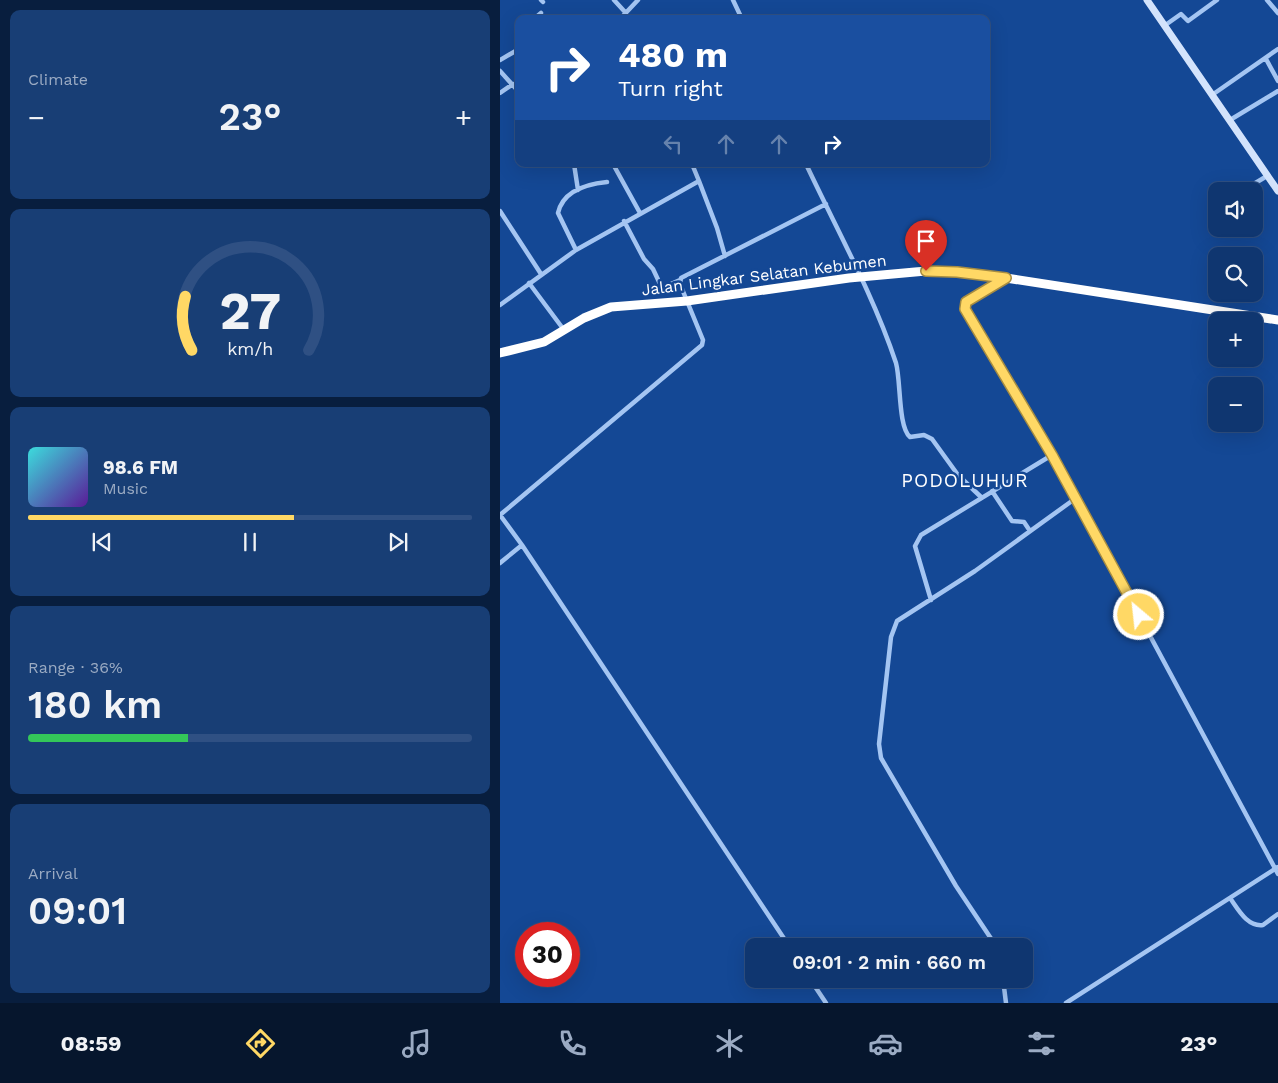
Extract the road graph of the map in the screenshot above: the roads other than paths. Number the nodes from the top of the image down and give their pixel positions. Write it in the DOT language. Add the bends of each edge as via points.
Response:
graph roads {
  1 [pos="614,0"];
  2 [pos="638,0"];
  3 [pos="733,0"];
  4 [pos="1147,0"];
  5 [pos="1217,0"];
  6 [pos="1267,0"];
  7 [pos="625,12"];
  8 [pos="541,13"];
  9 [pos="1278,13"];
  10 [pos="539,15"];
  11 [pos="623,15"];
  12 [pos="740,15"];
  13 [pos="1164,26"];
  14 [pos="1278,49"];
  15 [pos="515,51"];
  16 [pos="1266,59"];
  17 [pos="500,60"];
  18 [pos="500,71"];
  19 [pos="1278,81"];
  20 [pos="513,84"];
  21 [pos="515,87"];
  22 [pos="1278,91"];
  23 [pos="500,93"];
  24 [pos="1212,95"];
  25 [pos="1230,120"];
  26 [pos="574,167"];
  27 [pos="615,167"];
  28 [pos="693,167"];
  29 [pos="807,167"];
  30 [pos="1267,176"];
  31 [pos="699,181"];
  32 [pos="607,182"];
  33 [pos="1257,182"];
  34 [pos="578,190"];
  35 [pos="1278,191"];
  36 [pos="823,205"];
  37 [pos="500,211"];
  38 [pos="640,213"];
  39 [pos="624,222"];
  40 [pos="576,250"];
  41 [pos="725,256"];
  42 [pos="542,274"];
  43 [pos="860,277"];
  44 [pos="1006,278"];
  45 [pos="680,280"];
  46 [pos="529,283"];
  47 [pos="687,302"];
  48 [pos="500,305"];
  49 [pos="1278,320"];
  50 [pos="564,331"];
  51 [pos="500,353"];
  52 [pos="1052,455"];
  53 [pos="992,491"];
  54 [pos="981,497"];
  55 [pos="1076,498"];
  56 [pos="500,515"];
  57 [pos="1030,531"];
  58 [pos="522,545"];
  59 [pos="500,563"];
  60 [pos="931,600"];
  61 [pos="1277,870"];
  62 [pos="1230,898"];
  63 [pos="1278,914"];
  64 [pos="784,938"];
  65 [pos="991,938"];
  66 [pos="816,988"];
  67 [pos="1004,988"];
  68 [pos="826,1003"];
  69 [pos="1006,1003"];
  70 [pos="1066,1003"];
  1 -- 7 [label="street"];
  2 -- 7 [label="street"];
  3 -- 12 [label="street"];
  4 -- 13 [label="street"];
  5 -- 13 [label="street" via="1188,21 1182,14"];
  6 -- 9 [label="street"];
  7 -- 11 [label="street"];
  8 -- 10 [label="street"];
  13 -- 24 [label="street"];
  14 -- 16 [label="street"];
  15 -- 17 [label="street"];
  16 -- 19 [label="street"];
  16 -- 24 [label="street"];
  18 -- 20 [label="street"];
  20 -- 21 [label="street"];
  20 -- 23 [label="street"];
  22 -- 25 [label="street"];
  24 -- 25 [label="street"];
  25 -- 30 [label="street"];
  26 -- 34 [label="street"];
  27 -- 38 [label="street"];
  28 -- 31 [label="street"];
  29 -- 36 [label="street"];
  30 -- 33 [label="street"];
  30 -- 35 [label="street"];
  31 -- 38 [label="street"];
  31 -- 41 [label="street"];
  32 -- 34 [label="street"];
  34 -- 40 [label="street" via="568,196 558,211"];
  36 -- 41 [label="street"];
  36 -- 43 [label="street"];
  37 -- 42 [label="street"];
  38 -- 39 [label="street"];
  39 -- 40 [label="street"];
  39 -- 45 [label="street" via="661,286"];
  40 -- 42 [label="street"];
  41 -- 45 [label="street"];
  42 -- 46 [label="street"];
  43 -- 44 [label="highway, Jalan Lingkar Selatan Kebumen" via="926,271"];
  43 -- 47 [label="highway, Jalan Lingkar Selatan Kebumen"];
  43 -- 54 [label="street" via="896,366 906,433 910,437 924,435 932,439 958,474"];
  44 -- 49 [label="highway, Jalan Lingkar Selatan Kebumen"];
  44 -- 52 [label="street" via="966,302 965,309"];
  45 -- 47 [label="street"];
  46 -- 48 [label="street"];
  46 -- 50 [label="street"];
  47 -- 50 [label="highway, Jalan Lingkar Selatan Kebumen" via="602,309"];
  47 -- 56 [label="street" via="703,340 702,345"];
  50 -- 51 [label="highway, Jalan Lingkar Selatan Kebumen" via="536,345"];
  52 -- 53 [label="street"];
  52 -- 55 [label="street"];
  53 -- 54 [label="street"];
  53 -- 57 [label="street" via="1012,521 1024,522"];
  54 -- 60 [label="street" via="918,538 915,546"];
  55 -- 57 [label="street"];
  55 -- 61 [label="street"];
  56 -- 58 [label="street"];
  57 -- 60 [label="street"];
  58 -- 59 [label="street"];
  58 -- 64 [label="street"];
  60 -- 65 [label="street" via="897,621 893,627 880,758"];
  61 -- 62 [label="street"];
  62 -- 63 [label="street" via="1244,917 1255,925 1263,925"];
  62 -- 70 [label="street"];
  66 -- 68 [label="street"];
  67 -- 69 [label="street"];
}
